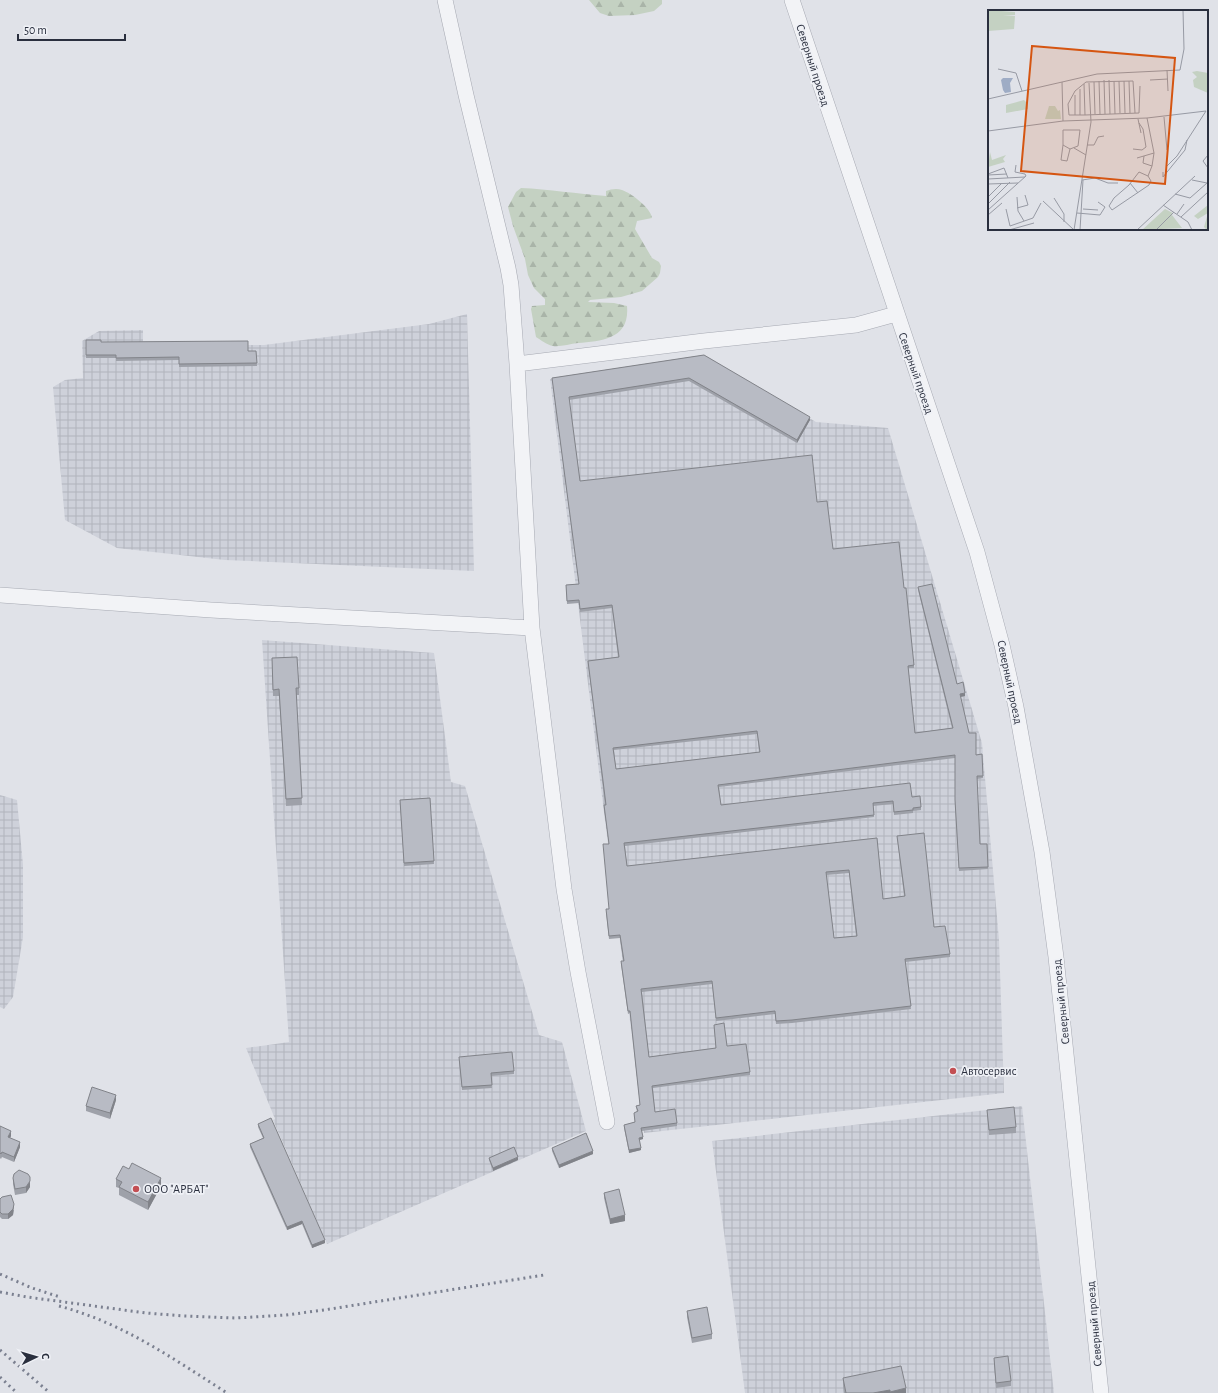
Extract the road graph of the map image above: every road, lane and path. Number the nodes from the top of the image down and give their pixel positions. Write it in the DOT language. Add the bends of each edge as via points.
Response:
graph roads {
  1 [pos="445,0"];
  2 [pos="792,0"];
  3 [pos="896,314"];
  4 [pos="517,364"];
  5 [pos="0,595"];
  6 [pos="532,628"];
  7 [pos="607,1122"];
  8 [pos="1101,1393"];
  1 -- 4 [label="street" via="508,268"];
  2 -- 3 [label="street, Северный проезд"];
  3 -- 4 [label="street" via="856,325"];
  3 -- 8 [label="street, Северный проезд" via="977,552 999,630 1016,707 1042,852 1056,957"];
  4 -- 6 [label="street"];
  5 -- 6 [label="street"];
  6 -- 7 [label="street" via="564,889"];
}
